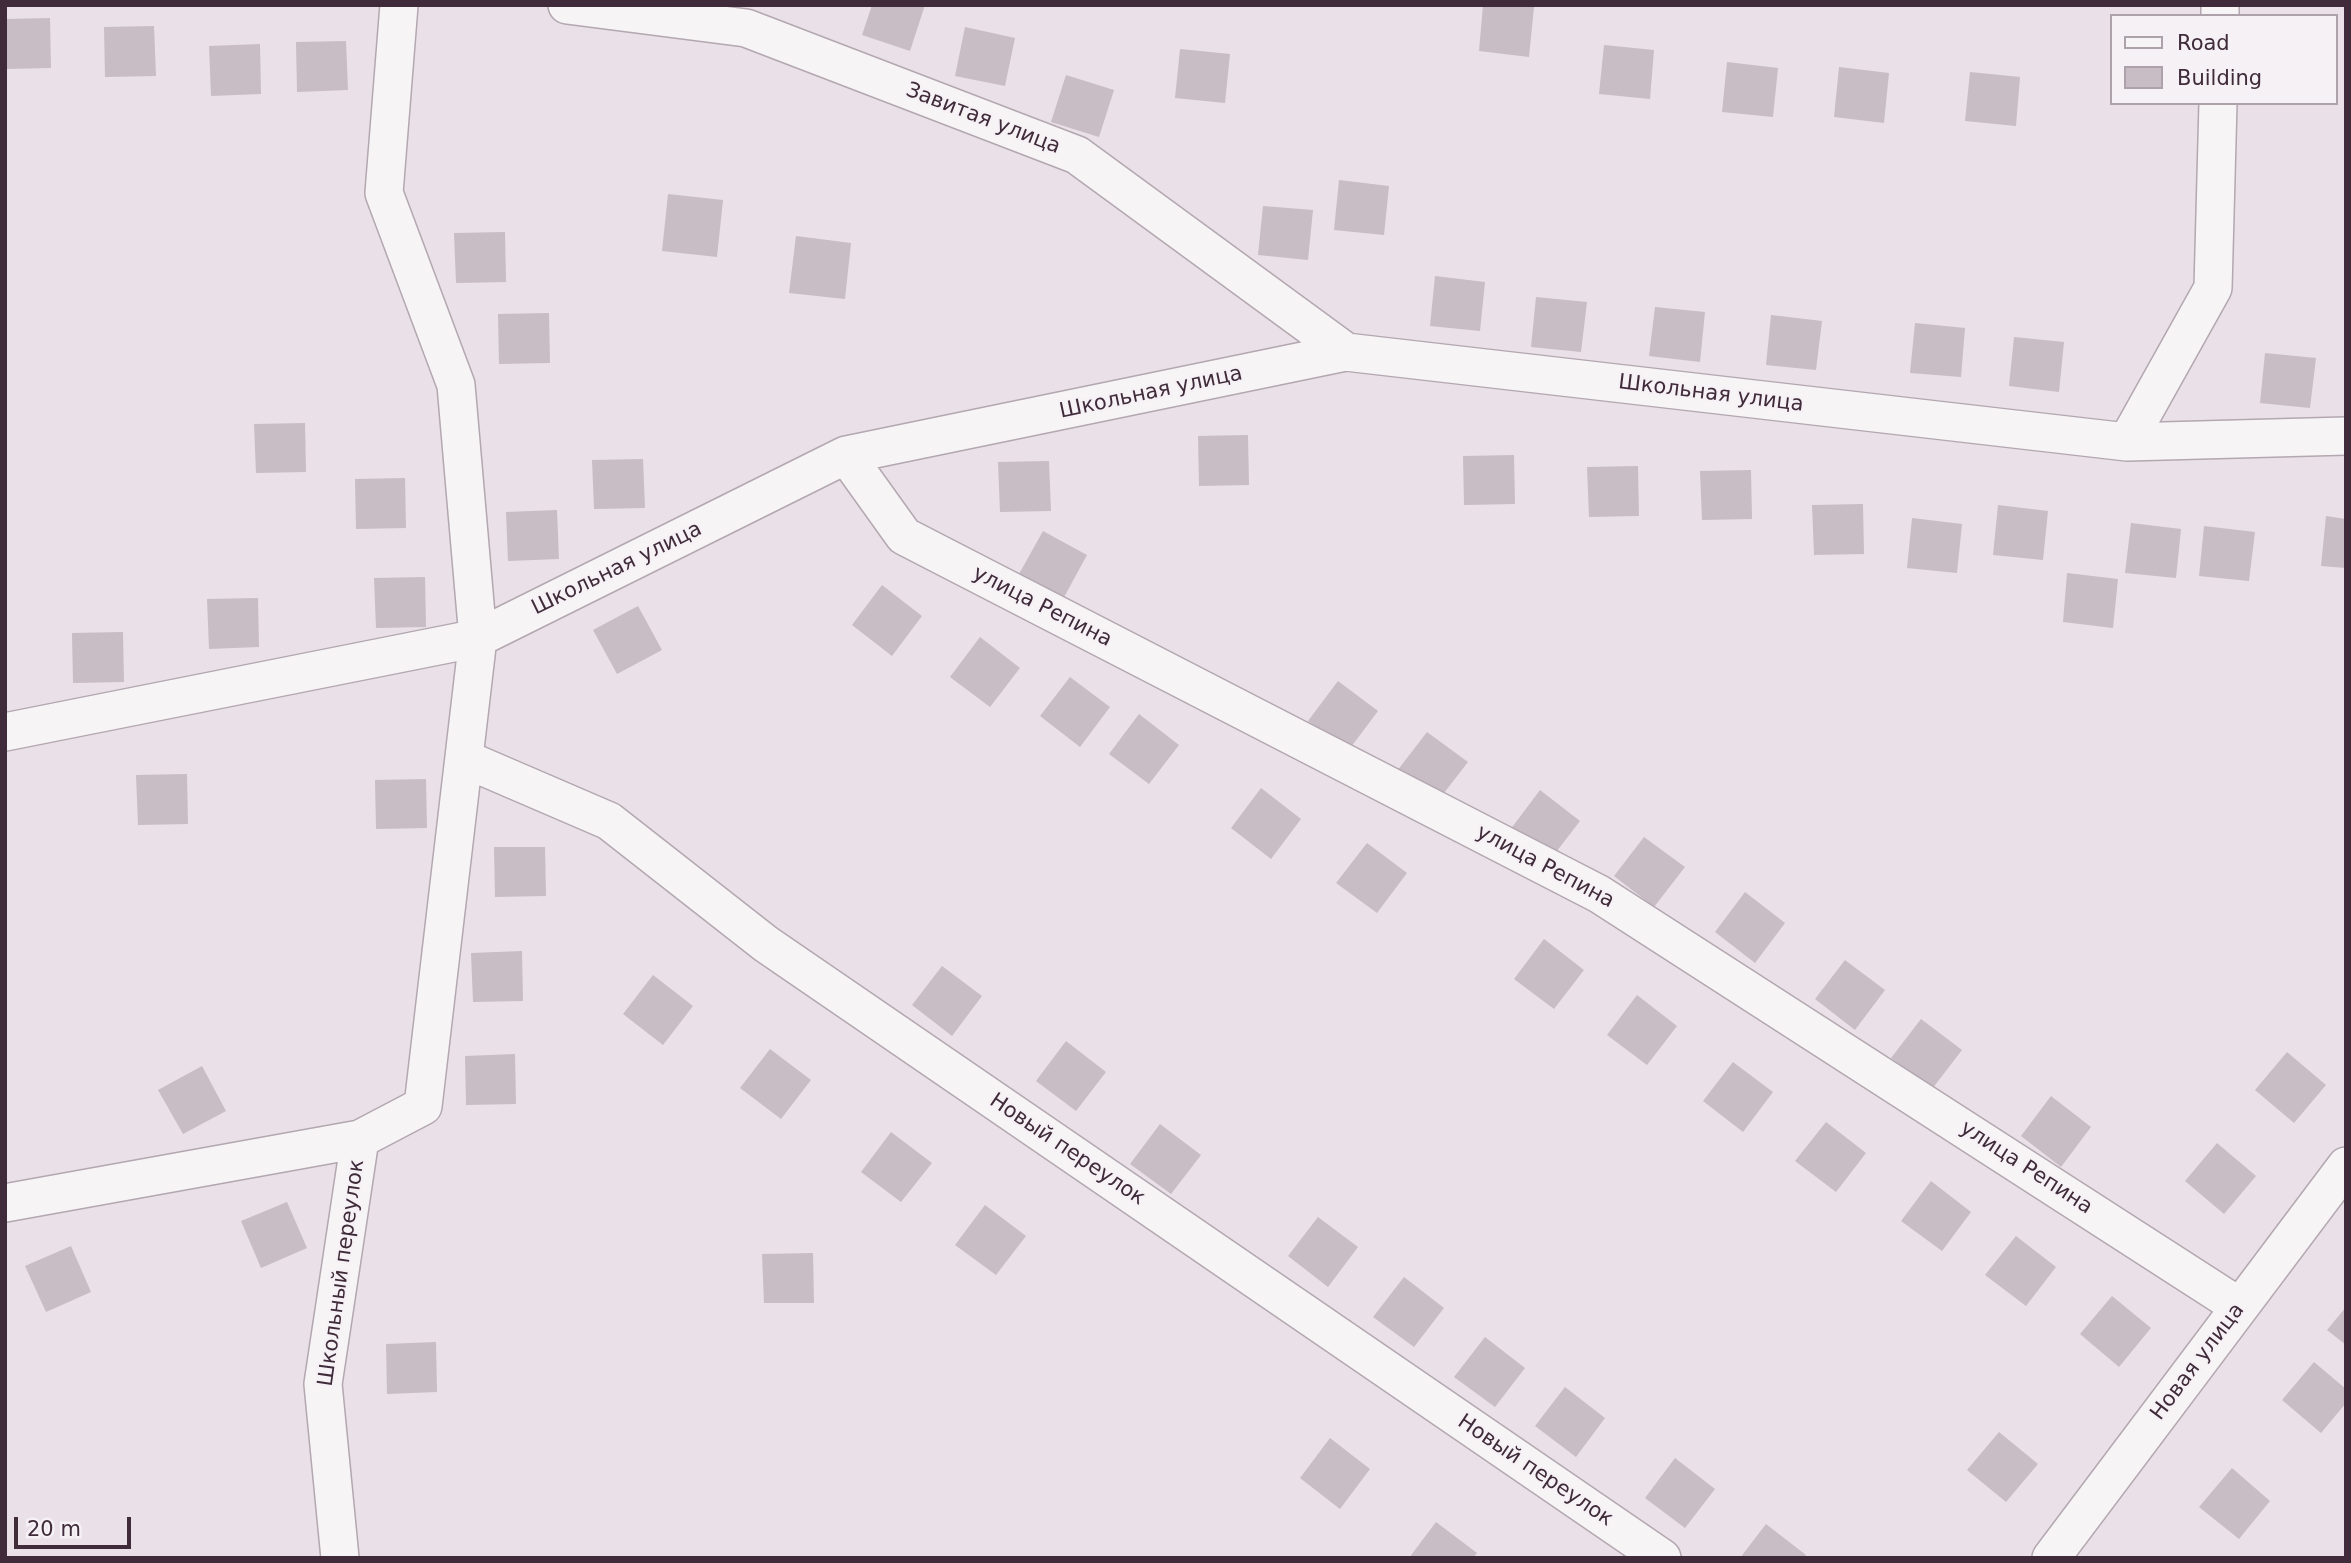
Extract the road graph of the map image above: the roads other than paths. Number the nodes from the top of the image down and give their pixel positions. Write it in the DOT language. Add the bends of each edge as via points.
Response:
graph roads {
  1 [pos="399,5"];
  2 [pos="568,5"];
  3 [pos="749,17"];
  4 [pos="2218,105"];
  5 [pos="1346,352"];
  6 [pos="2346,436"];
  7 [pos="2127,442"];
  8 [pos="846,455"];
  9 [pos="478,638"];
  10 [pos="5,732"];
  11 [pos="466,759"];
  12 [pos="360,1139"];
  13 [pos="2346,1166"];
  14 [pos="5,1203"];
  15 [pos="2240,1307"];
  16 [pos="340,1558"];
  17 [pos="1662,1558"];
  18 [pos="2051,1558"];
  1 -- 9 [label="street" via="384,193 456,385"];
  2 -- 3 [label="street, Завитая улица"];
  3 -- 5 [label="street, Завитая улица" via="1077,155"];
  4 -- 7 [label="street" via="2213,288"];
  5 -- 7 [label="street, Школьная улица"];
  5 -- 8 [label="street, Школьная улица"];
  6 -- 7 [label="street, Школьная улица"];
  8 -- 9 [label="street, Школьная улица"];
  8 -- 15 [label="street, улица Репина" via="904,536 1599,894"];
  9 -- 10 [label="street, Школьная улица"];
  9 -- 11 [label="street"];
  11 -- 12 [label="street" via="424,1106"];
  11 -- 17 [label="street, Новый переулок" via="609,821 766,944"];
  12 -- 14 [label="street, Школьный переулок"];
  12 -- 16 [label="street, Школьный переулок" via="323,1384"];
  13 -- 15 [label="street, Новая улица"];
  15 -- 18 [label="street, Новая улица"];
}
